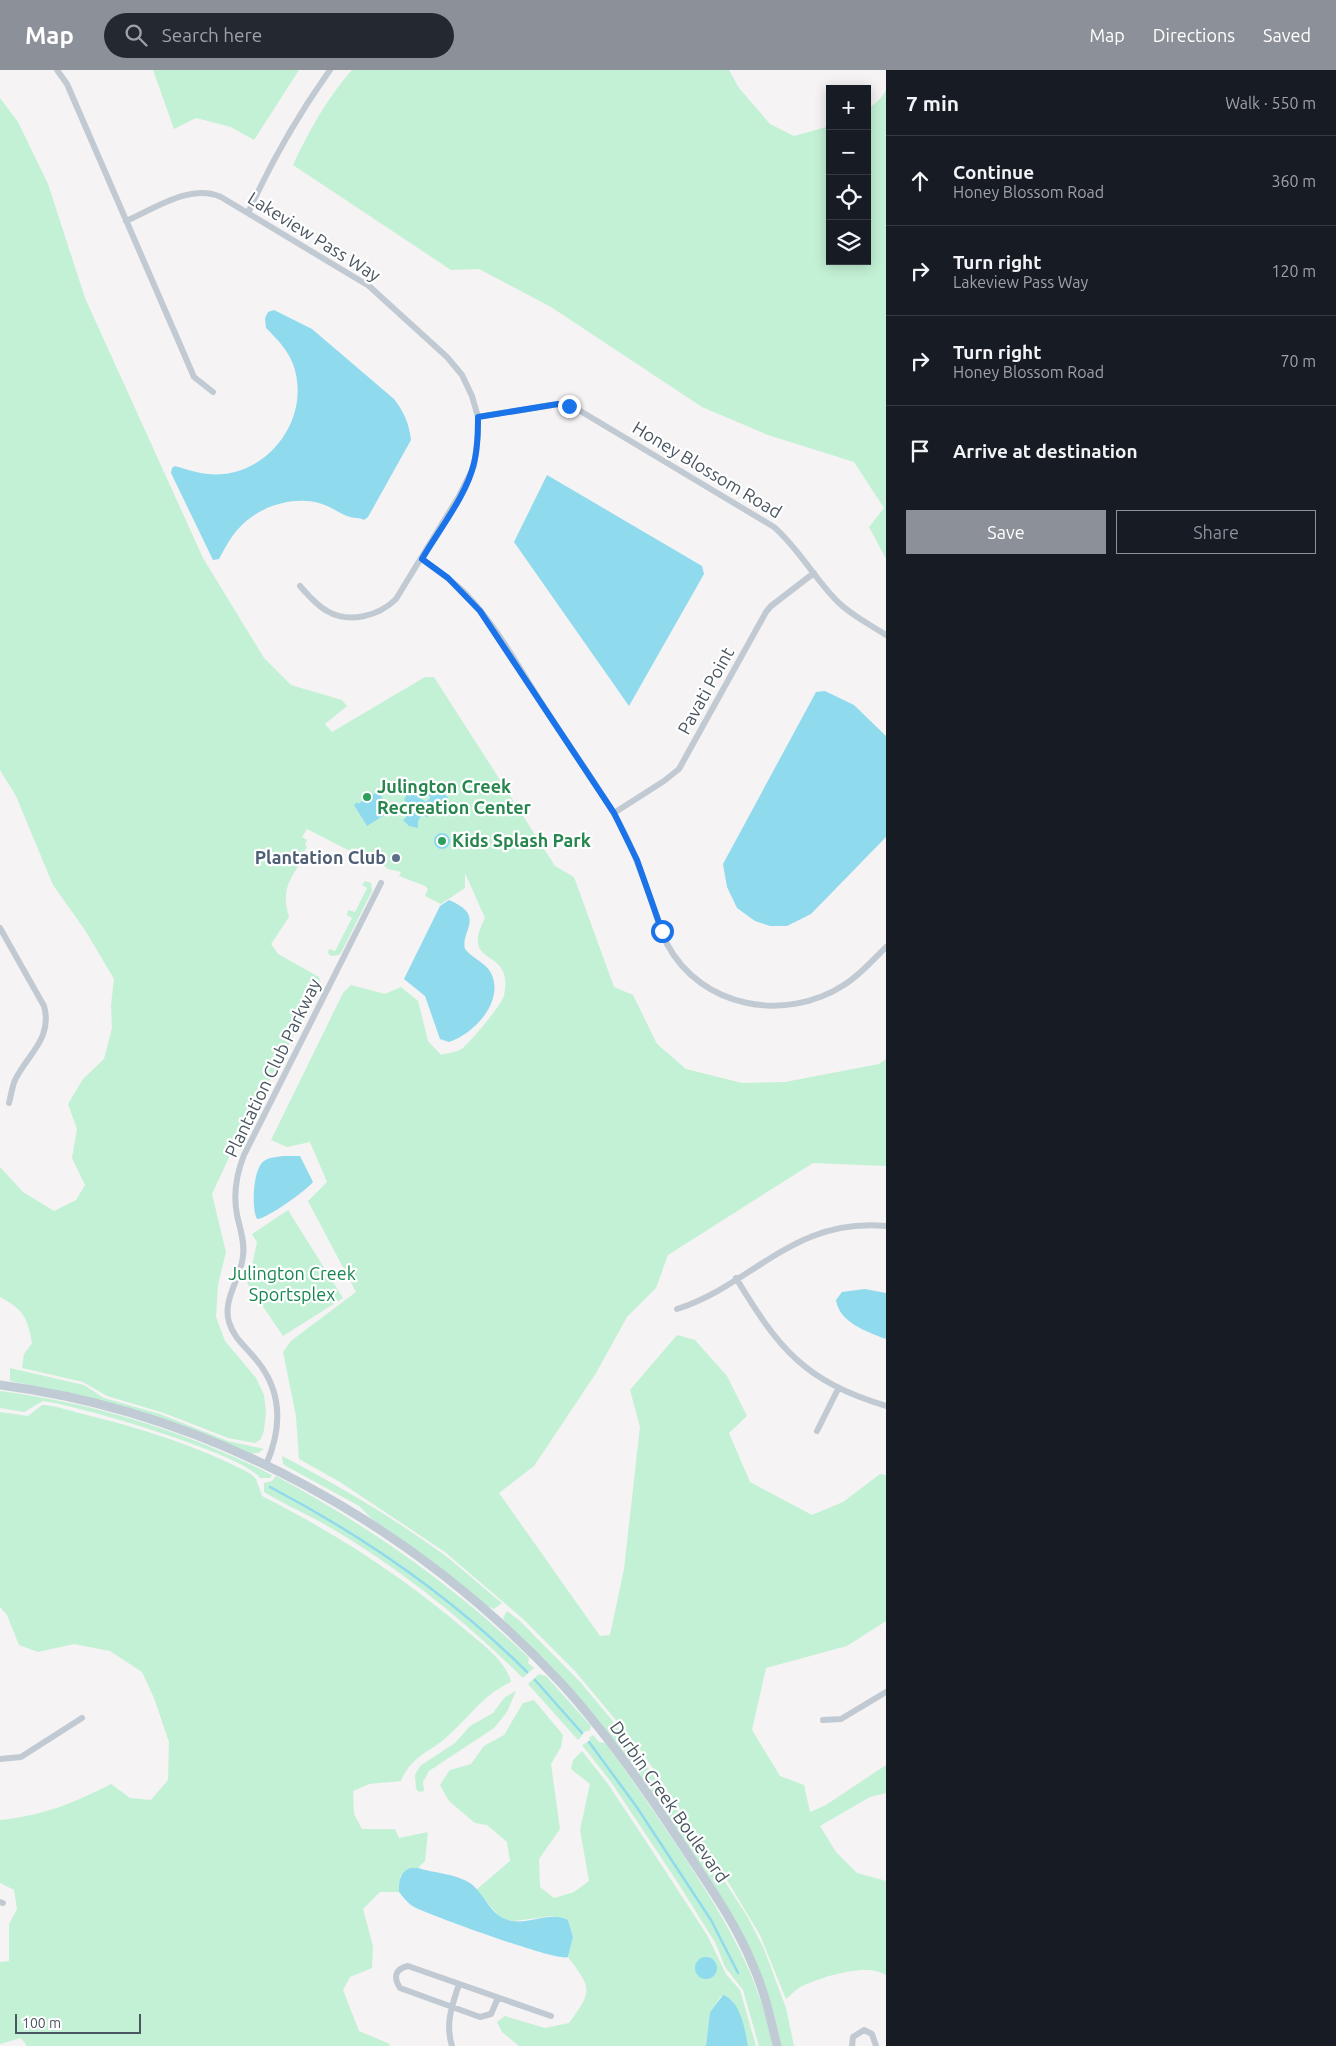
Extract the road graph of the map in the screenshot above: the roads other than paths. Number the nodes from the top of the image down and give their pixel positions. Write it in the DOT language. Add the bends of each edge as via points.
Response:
graph roads {
  1 [pos="57,70"];
  2 [pos="330,70"];
  3 [pos="248,212"];
  4 [pos="126,221"];
  5 [pos="213,392"];
  6 [pos="478,417"];
  7 [pos="422,559"];
  8 [pos="814,573"];
  9 [pos="300,586"];
  10 [pos="886,635"];
  11 [pos="614,813"];
  12 [pos="381,883"];
  13 [pos="0,928"];
  14 [pos="886,947"];
  15 [pos="9,1103"];
  16 [pos="886,1226"];
  17 [pos="736,1278"];
  18 [pos="677,1309"];
  19 [pos="0,1385"];
  20 [pos="838,1389"];
  21 [pos="886,1406"];
  22 [pos="817,1431"];
  23 [pos="266,1465"];
  24 [pos="886,1692"];
  25 [pos="82,1718"];
  26 [pos="823,1720"];
  27 [pos="0,1758"];
  28 [pos="459,1984"];
  29 [pos="498,1998"];
  30 [pos="452,2007"];
  31 [pos="551,2016"];
  32 [pos="452,2046"];
  33 [pos="777,2046"];
  34 [pos="852,2046"];
  35 [pos="876,2046"];
  1 -- 4 [label="street"];
  2 -- 3 [label="street" via="298,116"];
  3 -- 4 [label="street, Lakeview Pass Way" via="212,194 198,192"];
  3 -- 6 [label="street, Lakeview Pass Way" via="376,292 447,357 462,375"];
  4 -- 5 [label="street" via="194,377"];
  6 -- 7 [label="street, Lakeview Pass Way" via="474,466"];
  6 -- 8 [label="street, Honey Blossom Road" via="558,404 578,409 774,527"];
  7 -- 9 [label="street, Lakeview Pass Way" via="388,607 356,617 327,611"];
  7 -- 11 [label="street" via="448,578 480,611"];
  8 -- 10 [label="street, Honey Blossom Road" via="850,612"];
  8 -- 11 [label="street, Pavati Point" via="766,612 679,769"];
  11 -- 14 [label="street" via="637,860 666,942 681,963 712,990 754,1005 777,1007 814,1001 846,985"];
  12 -- 23 [label="street, Plantation Club Parkway" via="244,1155 237,1176 236,1203 244,1254 228,1317 234,1336 263,1368 277,1396 278,1428"];
  13 -- 15 [label="street" via="46,1015 45,1034 15,1081"];
  16 -- 17 [label="street" via="824,1231"];
  17 -- 18 [label="street" via="704,1298"];
  17 -- 20 [label="street" via="788,1353"];
  19 -- 23 [label="street, Durbin Creek Boulevard" via="71,1397 135,1414"];
  20 -- 21 [label="street"];
  20 -- 22 [label="street"];
  23 -- 33 [label="street, Durbin Creek Boulevard" via="363,1520 434,1568 498,1622 562,1684 641,1782 733,1924 758,1977"];
  24 -- 26 [label="street" via="840,1719"];
  25 -- 27 [label="street" via="22,1757"];
  28 -- 29 [label="street"];
  28 -- 30 [label="street"];
  28 -- 30 [label="street" via="408,1966 396,1974 400,1988"];
  29 -- 30 [label="street" via="494,2010 486,2017"];
  29 -- 31 [label="street"];
  30 -- 32 [label="street" via="448,2026"];
  34 -- 35 [label="street" via="856,2033 864,2030 872,2034"];
}
